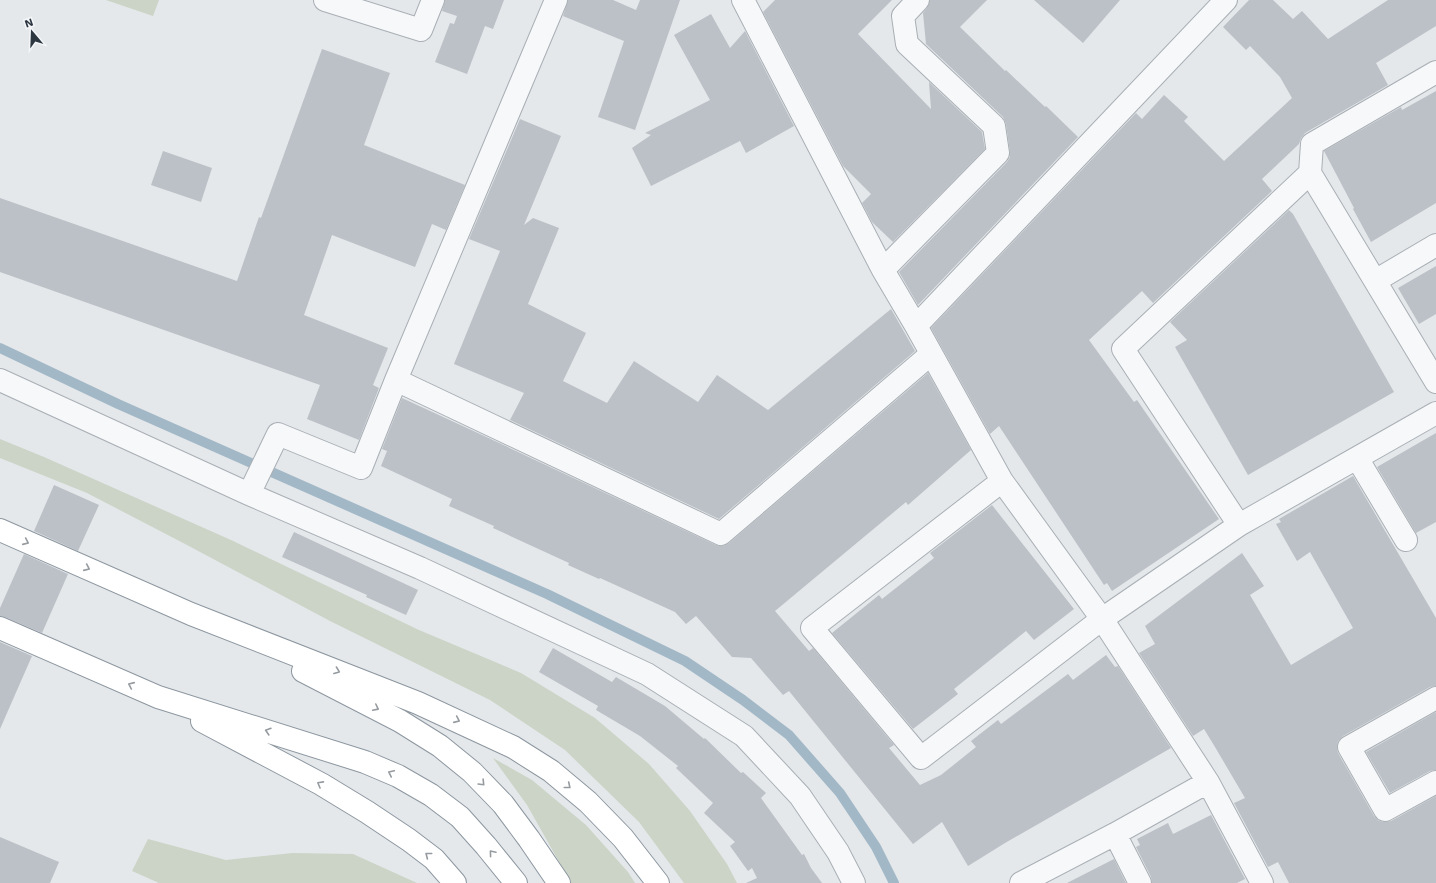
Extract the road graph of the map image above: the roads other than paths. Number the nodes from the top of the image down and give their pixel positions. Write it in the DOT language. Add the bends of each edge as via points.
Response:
graph roads {
  1 [pos="325,0"];
  2 [pos="433,0"];
  3 [pos="556,0"];
  4 [pos="918,0"];
  5 [pos="1226,0"];
  6 [pos="745,1"];
  7 [pos="1436,72"];
  8 [pos="1310,173"];
  9 [pos="1436,246"];
  10 [pos="883,270"];
  11 [pos="1374,281"];
  12 [pos="916,326"];
  13 [pos="931,354"];
  14 [pos="0,380"];
  15 [pos="396,380"];
  16 [pos="1436,382"];
  17 [pos="1436,413"];
  18 [pos="1357,458"];
  19 [pos="1002,481"];
  20 [pos="249,494"];
  21 [pos="1239,525"];
  22 [pos="0,530"];
  23 [pos="1406,540"];
  24 [pos="191,614"];
  25 [pos="1102,619"];
  26 [pos="0,628"];
  27 [pos="158,697"];
  28 [pos="1436,698"];
  29 [pos="1208,782"];
  30 [pos="1436,782"];
  31 [pos="1115,834"];
  32 [pos="455,883"];
  33 [pos="516,883"];
  34 [pos="559,883"];
  35 [pos="658,883"];
  36 [pos="854,883"];
  37 [pos="1021,883"];
  38 [pos="1140,883"];
  39 [pos="1262,883"];
  1 -- 2 [label="street" via="421,30"];
  3 -- 15 [label="street"];
  4 -- 10 [label="street" via="903,16 907,44 994,126 998,153"];
  5 -- 12 [label="street"];
  6 -- 10 [label="street"];
  7 -- 8 [label="street" via="1312,144"];
  8 -- 11 [label="street"];
  8 -- 21 [label="street" via="1123,349"];
  9 -- 11 [label="street"];
  10 -- 12 [label="street"];
  11 -- 16 [label="street"];
  12 -- 13 [label="street"];
  13 -- 15 [label="street" via="721,534"];
  13 -- 19 [label="street"];
  14 -- 20 [label="street"];
  15 -- 20 [label="street" via="361,468 278,434"];
  17 -- 18 [label="street"];
  18 -- 21 [label="street"];
  18 -- 23 [label="street"];
  19 -- 25 [label="street"];
  19 -- 25 [label="street" via="812,628 921,758"];
  20 -- 36 [label="street" via="420,568 647,674 738,732 800,796 838,852"];
  21 -- 25 [label="street"];
  22 -- 24 [label="highway, one-way"];
  24 -- 34 [label="highway, one-way" via="400,721 440,746 472,772 503,804"];
  24 -- 35 [label="highway, one-way" via="418,703 512,747 551,771 588,802 623,838"];
  25 -- 29 [label="street"];
  27 -- 26 [label="highway, one-way"];
  32 -- 27 [label="highway, one-way" via="434,859 368,812"];
  33 -- 27 [label="highway, one-way" via="460,817 431,794 398,776 365,762"];
  28 -- 30 [label="street" via="1349,747 1385,810"];
  29 -- 31 [label="street"];
  29 -- 39 [label="street"];
  31 -- 37 [label="street"];
  31 -- 38 [label="street"];
}
